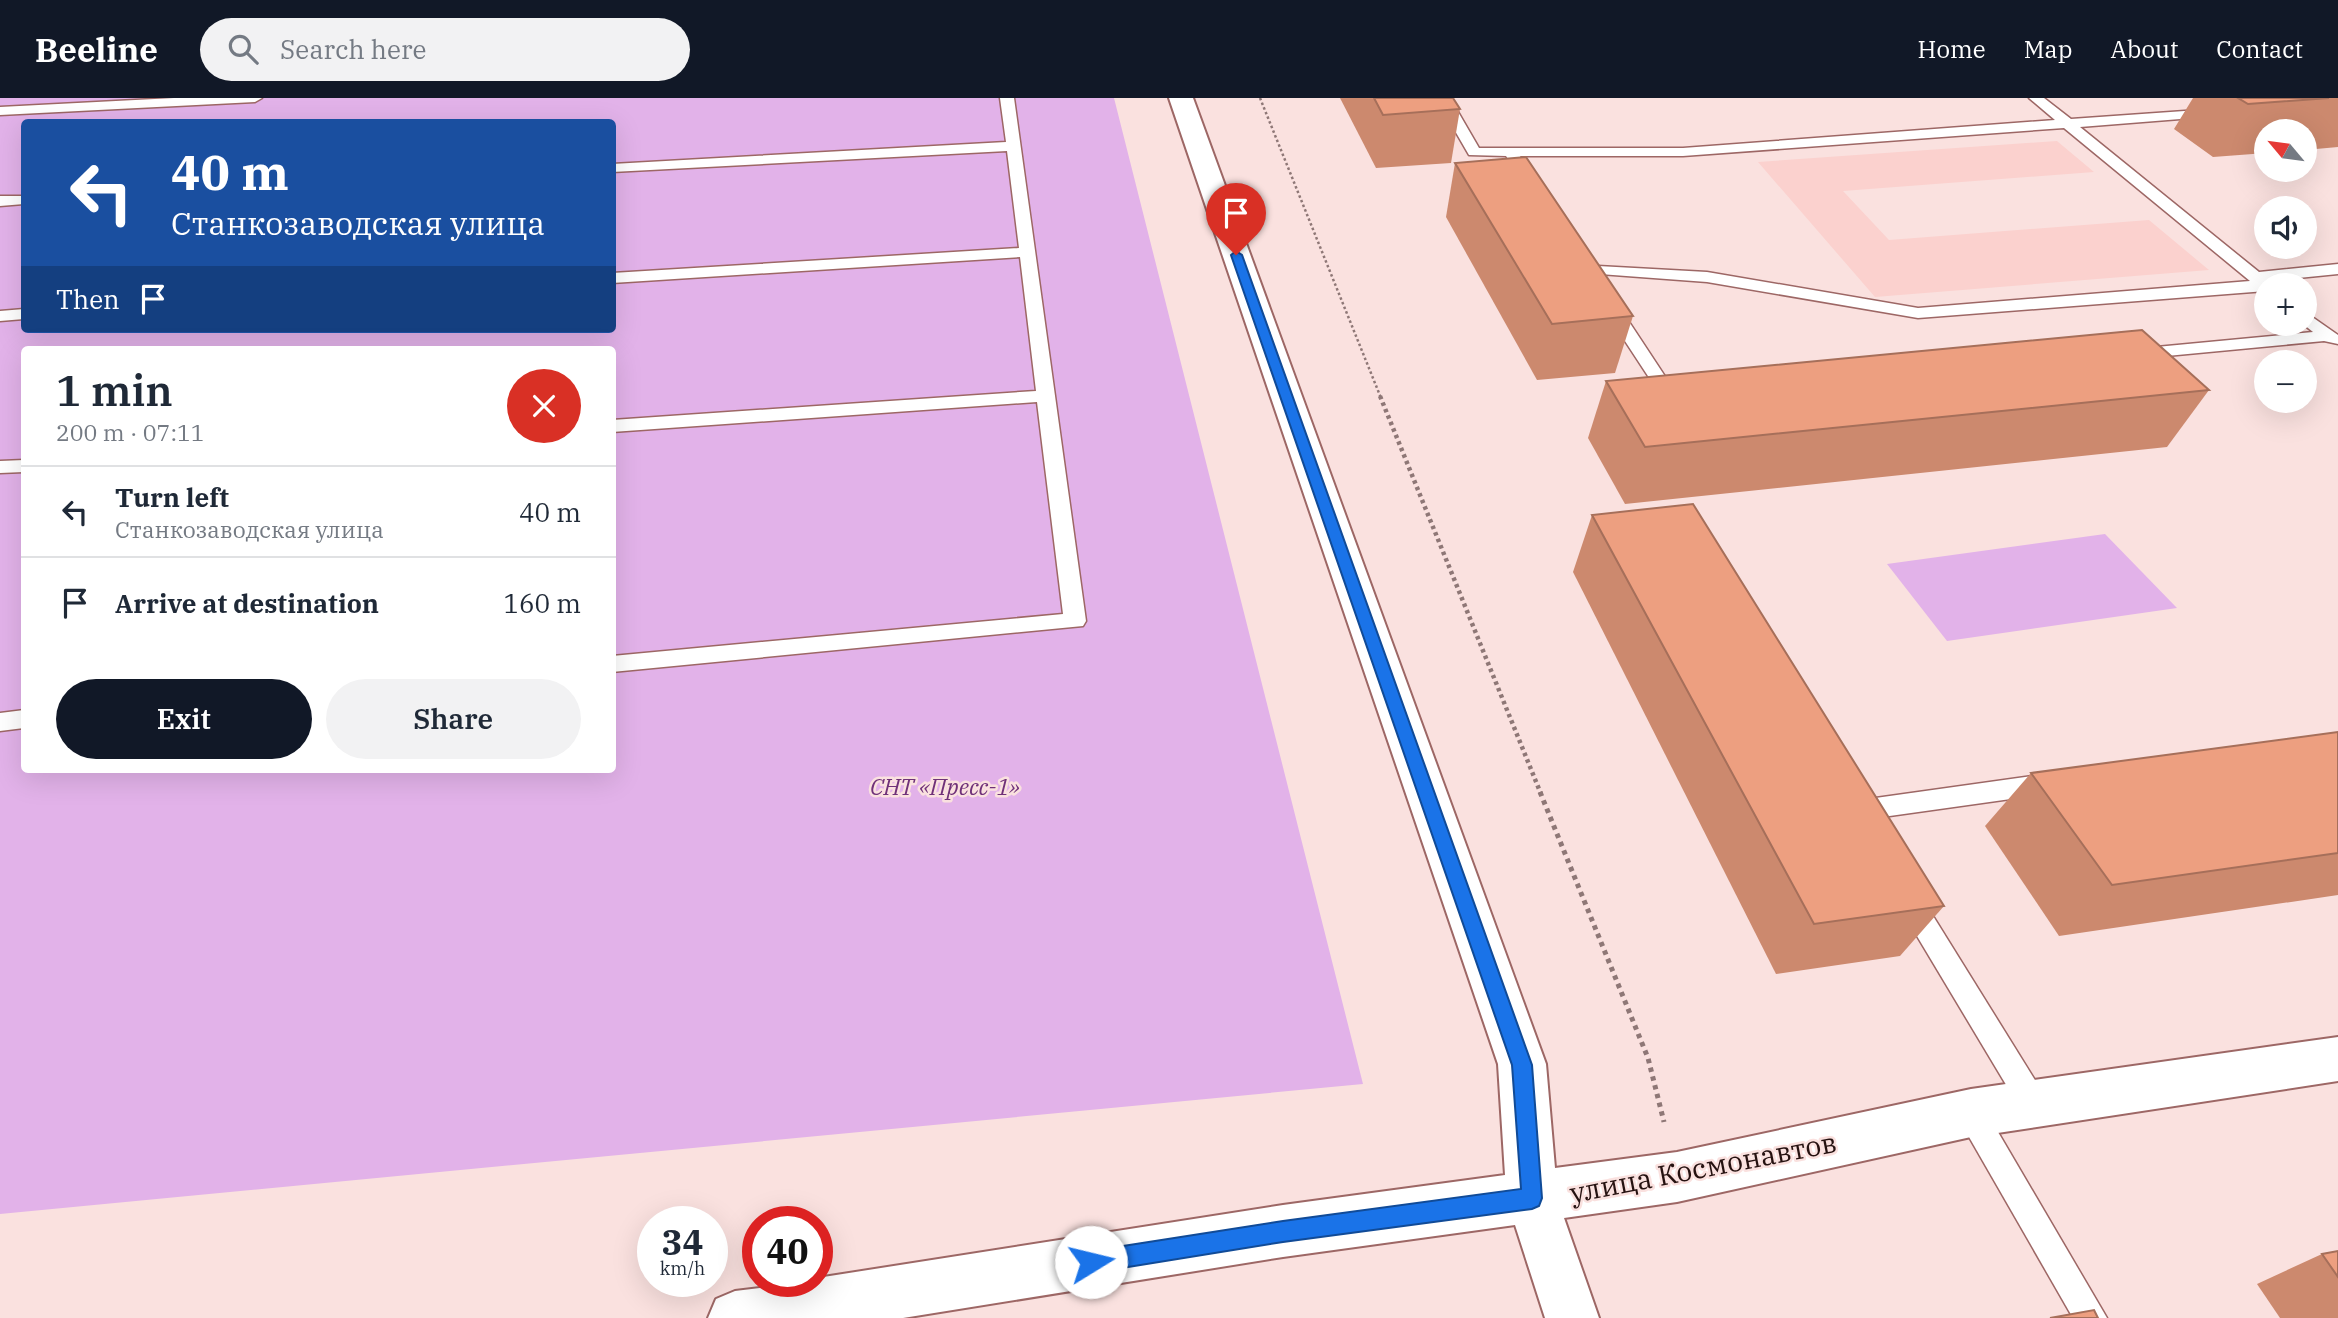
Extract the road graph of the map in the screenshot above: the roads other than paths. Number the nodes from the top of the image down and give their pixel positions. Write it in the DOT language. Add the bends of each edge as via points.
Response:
graph roads {
  1 [pos="255,98"];
  2 [pos="1007,98"];
  3 [pos="1181,98"];
  4 [pos="1443,98"];
  5 [pos="2036,98"];
  6 [pos="0,111"];
  7 [pos="2230,112"];
  8 [pos="2068,124"];
  9 [pos="1013,146"];
  10 [pos="1509,150"];
  11 [pos="616,168"];
  12 [pos="1537,193"];
  13 [pos="21,200"];
  14 [pos="0,201"];
  15 [pos="1027,252"];
  16 [pos="2338,269"];
  17 [pos="2315,273"];
  18 [pos="2254,275"];
  19 [pos="616,278"];
  20 [pos="2254,283"];
  21 [pos="21,314"];
  22 [pos="0,316"];
  23 [pos="2317,327"];
  24 [pos="2333,340"];
  25 [pos="2122,355"];
  26 [pos="1046,396"];
  27 [pos="1698,396"];
  28 [pos="616,426"];
  29 [pos="21,466"];
  30 [pos="0,467"];
  31 [pos="616,664"];
  32 [pos="21,719"];
  33 [pos="0,722"];
  34 [pos="2076,781"];
  35 [pos="1840,788"];
  36 [pos="1854,811"];
  37 [pos="1869,834"];
  38 [pos="1897,881"];
  39 [pos="2338,1059"];
  40 [pos="2033,1103"];
  41 [pos="1970,1113"];
  42 [pos="1532,1198"];
  43 [pos="735,1318"];
  44 [pos="1572,1318"];
  45 [pos="2091,1318"];
  1 -- 6 [label="lane"];
  2 -- 9 [label="lane"];
  3 -- 42 [label="street" via="1522,1065"];
  4 -- 10 [label="lane" via="1474,152"];
  5 -- 8 [label="lane"];
  7 -- 8 [label="lane"];
  8 -- 10 [label="lane" via="1683,152"];
  8 -- 18 [label="lane"];
  9 -- 11 [label="lane"];
  9 -- 15 [label="lane"];
  10 -- 12 [label="lane"];
  13 -- 14 [label="lane"];
  15 -- 19 [label="lane"];
  15 -- 26 [label="lane"];
  16 -- 17 [label="lane"];
  20 -- 27 [label="lane" via="1918,313 1707,277 1583,263 1671,398"];
  21 -- 22 [label="lane"];
  23 -- 24 [label="lane"];
  24 -- 25 [label="lane"];
  26 -- 28 [label="lane"];
  26 -- 31 [label="lane" via="1075,621"];
  29 -- 30 [label="lane"];
  32 -- 33 [label="lane"];
  34 -- 36 [label="lane"];
  35 -- 36 [label="lane"];
  36 -- 37 [label="lane"];
  38 -- 40 [label="lane"];
  39 -- 40 [label="street, улица Космонавтов"];
  40 -- 41 [label="street, улица Космонавтов"];
  41 -- 42 [label="street, улица Космонавтов" via="1677,1177"];
  41 -- 45 [label="lane"];
  42 -- 43 [label="street, улица Космонавтов" via="1283,1231"];
  42 -- 44 [label="street"];
}
